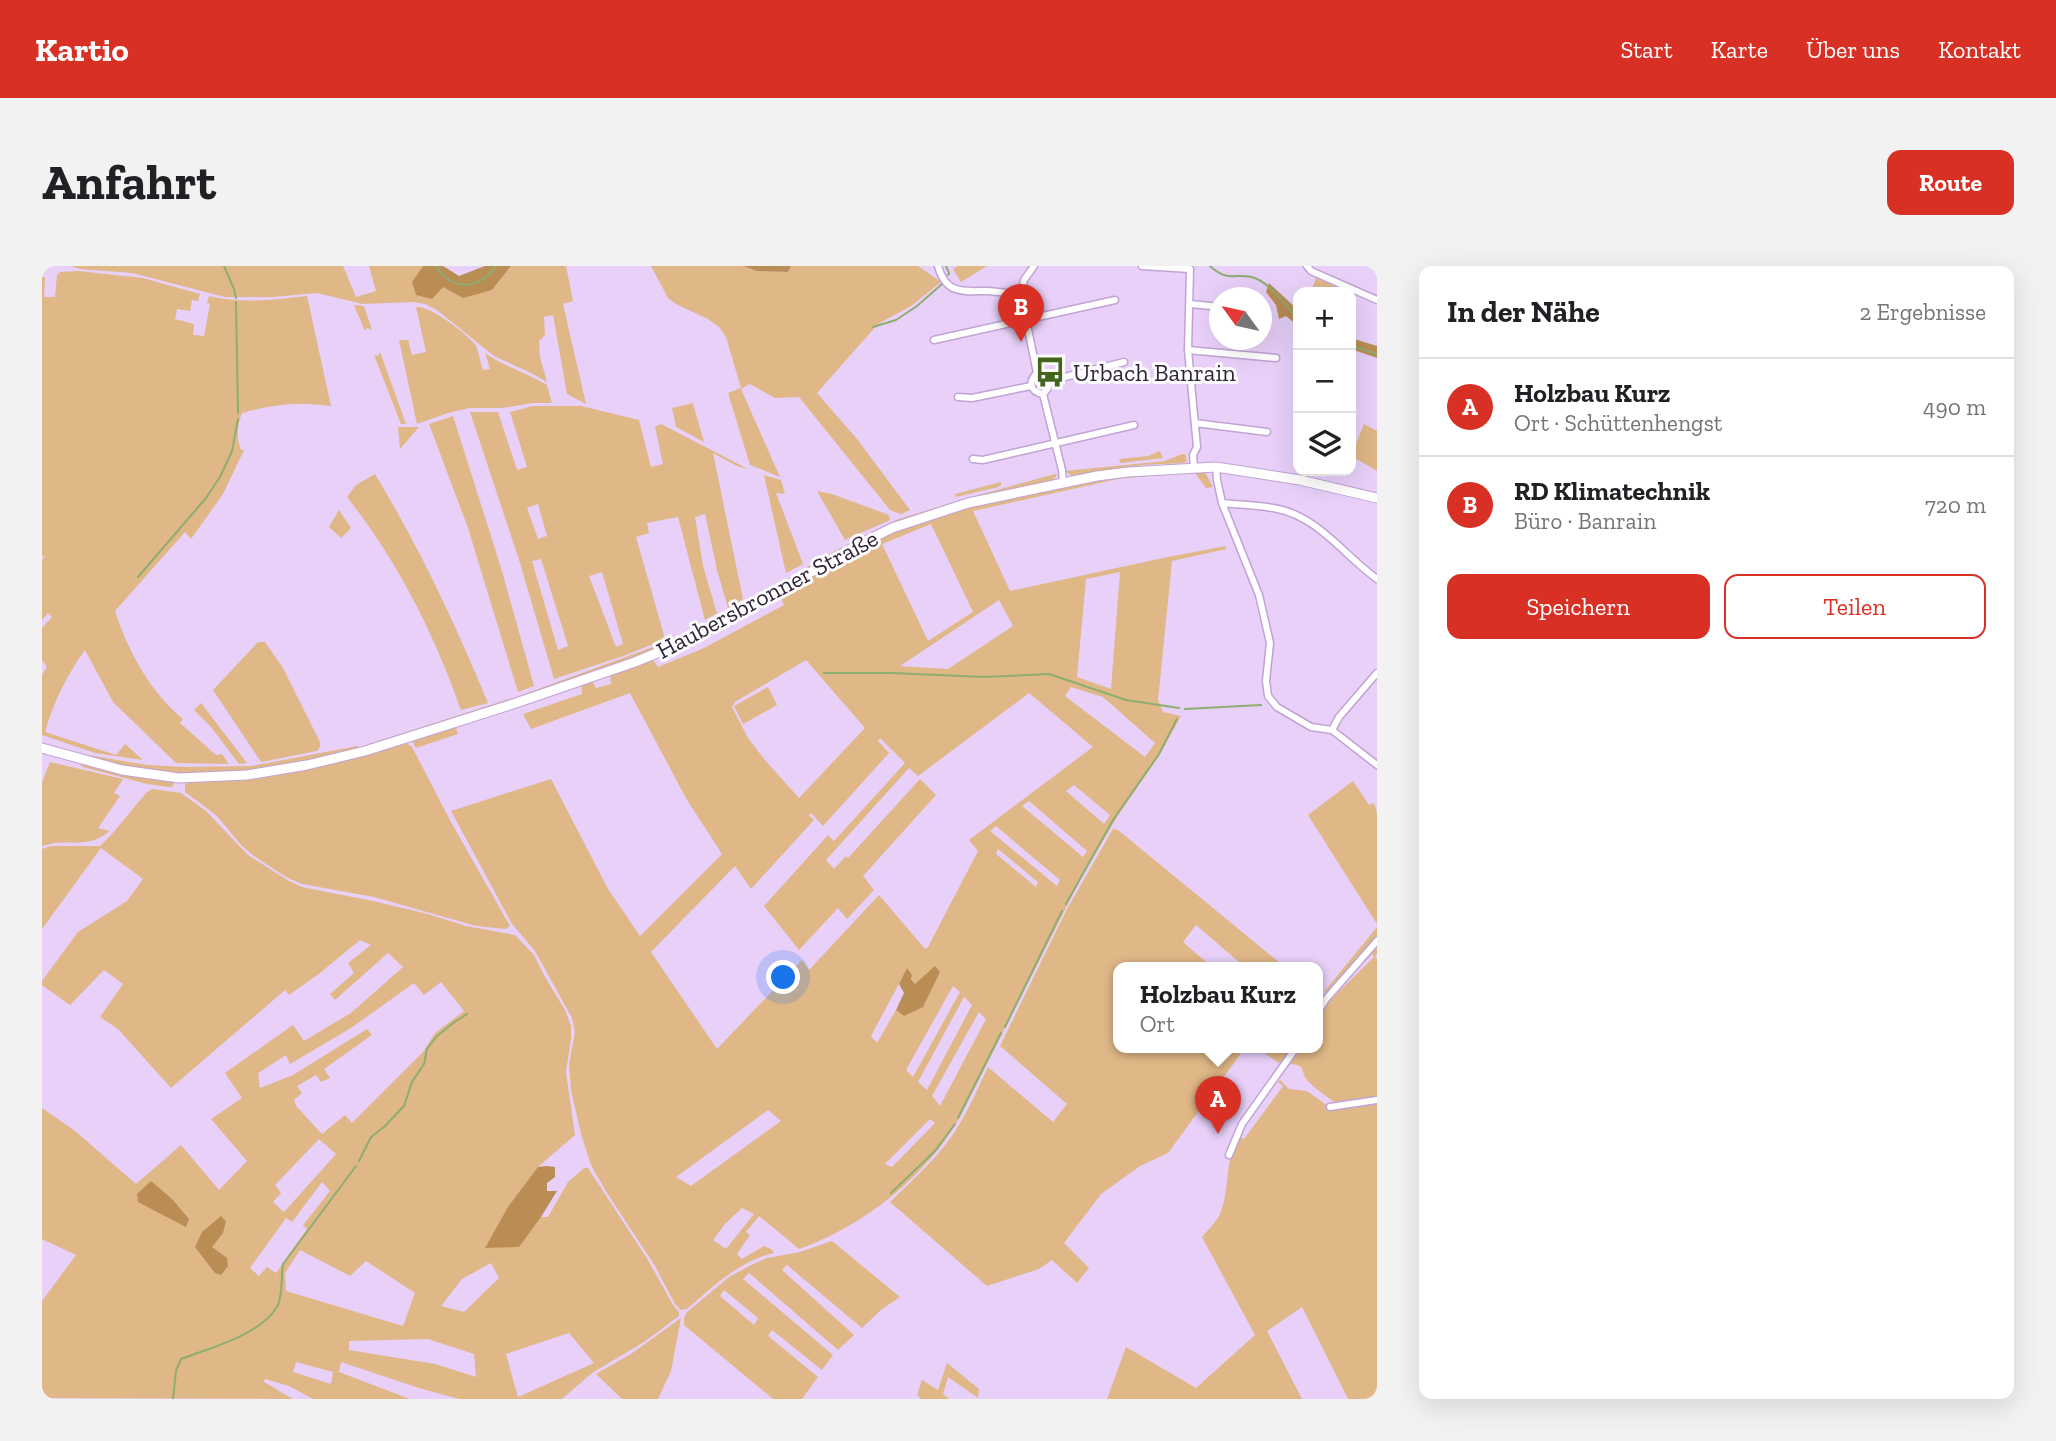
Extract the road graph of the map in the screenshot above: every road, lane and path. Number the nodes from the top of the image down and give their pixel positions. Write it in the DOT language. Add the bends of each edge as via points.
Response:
graph roads {
  1 [pos="1034,266"];
  2 [pos="1142,266"];
  3 [pos="1307,266"];
  4 [pos="938,267"];
  5 [pos="1021,295"];
  6 [pos="1115,300"];
  7 [pos="1377,300"];
  8 [pos="1191,304"];
  9 [pos="1209,306"];
  10 [pos="1026,321"];
  11 [pos="934,340"];
  12 [pos="1188,350"];
  13 [pos="1276,358"];
  14 [pos="1124,362"];
  15 [pos="1037,373"];
  16 [pos="1049,381"];
  17 [pos="1031,386"];
  18 [pos="1043,394"];
  19 [pos="958,397"];
  20 [pos="1195,423"];
  21 [pos="1134,425"];
  22 [pos="1267,432"];
  23 [pos="1056,443"];
  24 [pos="973,459"];
  25 [pos="1216,467"];
  26 [pos="1194,468"];
  27 [pos="1063,483"];
  28 [pos="1377,498"];
  29 [pos="1222,503"];
  30 [pos="1377,579"];
  31 [pos="1377,673"];
  32 [pos="1332,730"];
  33 [pos="42,748"];
  34 [pos="1377,765"];
  35 [pos="1377,940"];
  36 [pos="1323,1004"];
  37 [pos="1292,1053"];
  38 [pos="1377,1100"];
  39 [pos="1330,1107"];
  40 [pos="1229,1155"];
  1 -- 5 [label="street"];
  2 -- 8 [label="street" via="1190,269"];
  3 -- 7 [label="street"];
  4 -- 5 [label="street" via="941,278 954,289"];
  5 -- 10 [label="street"];
  6 -- 10 [label="street"];
  8 -- 9 [label="street"];
  8 -- 12 [label="street"];
  10 -- 11 [label="street"];
  10 -- 15 [label="street"];
  12 -- 13 [label="street"];
  12 -- 20 [label="street"];
  14 -- 16 [label="street"];
  15 -- 16 [label="street"];
  15 -- 17 [label="street"];
  16 -- 18 [label="street"];
  17 -- 18 [label="street"];
  17 -- 19 [label="street"];
  18 -- 23 [label="street"];
  20 -- 22 [label="street"];
  20 -- 26 [label="street" via="1198,447"];
  21 -- 23 [label="street"];
  23 -- 24 [label="street"];
  23 -- 27 [label="street"];
  25 -- 26 [label="street, Haubersbronner Straße"];
  25 -- 28 [label="street, Haubersbronner Straße"];
  25 -- 29 [label="street"];
  26 -- 27 [label="street, Haubersbronner Straße" via="1128,472"];
  27 -- 33 [label="street, Haubersbronner Straße" via="961,505 892,528 693,638 620,668 409,738 307,765 247,775 179,778 122,770"];
  29 -- 30 [label="street" via="1280,509 1302,519"];
  29 -- 32 [label="street" via="1259,595 1270,643 1268,696 1277,707 1311,727"];
  31 -- 32 [label="street"];
  32 -- 34 [label="street"];
  35 -- 36 [label="street"];
  37 -- 40 [label="street" via="1242,1124"];
  38 -- 39 [label="street"];
}
